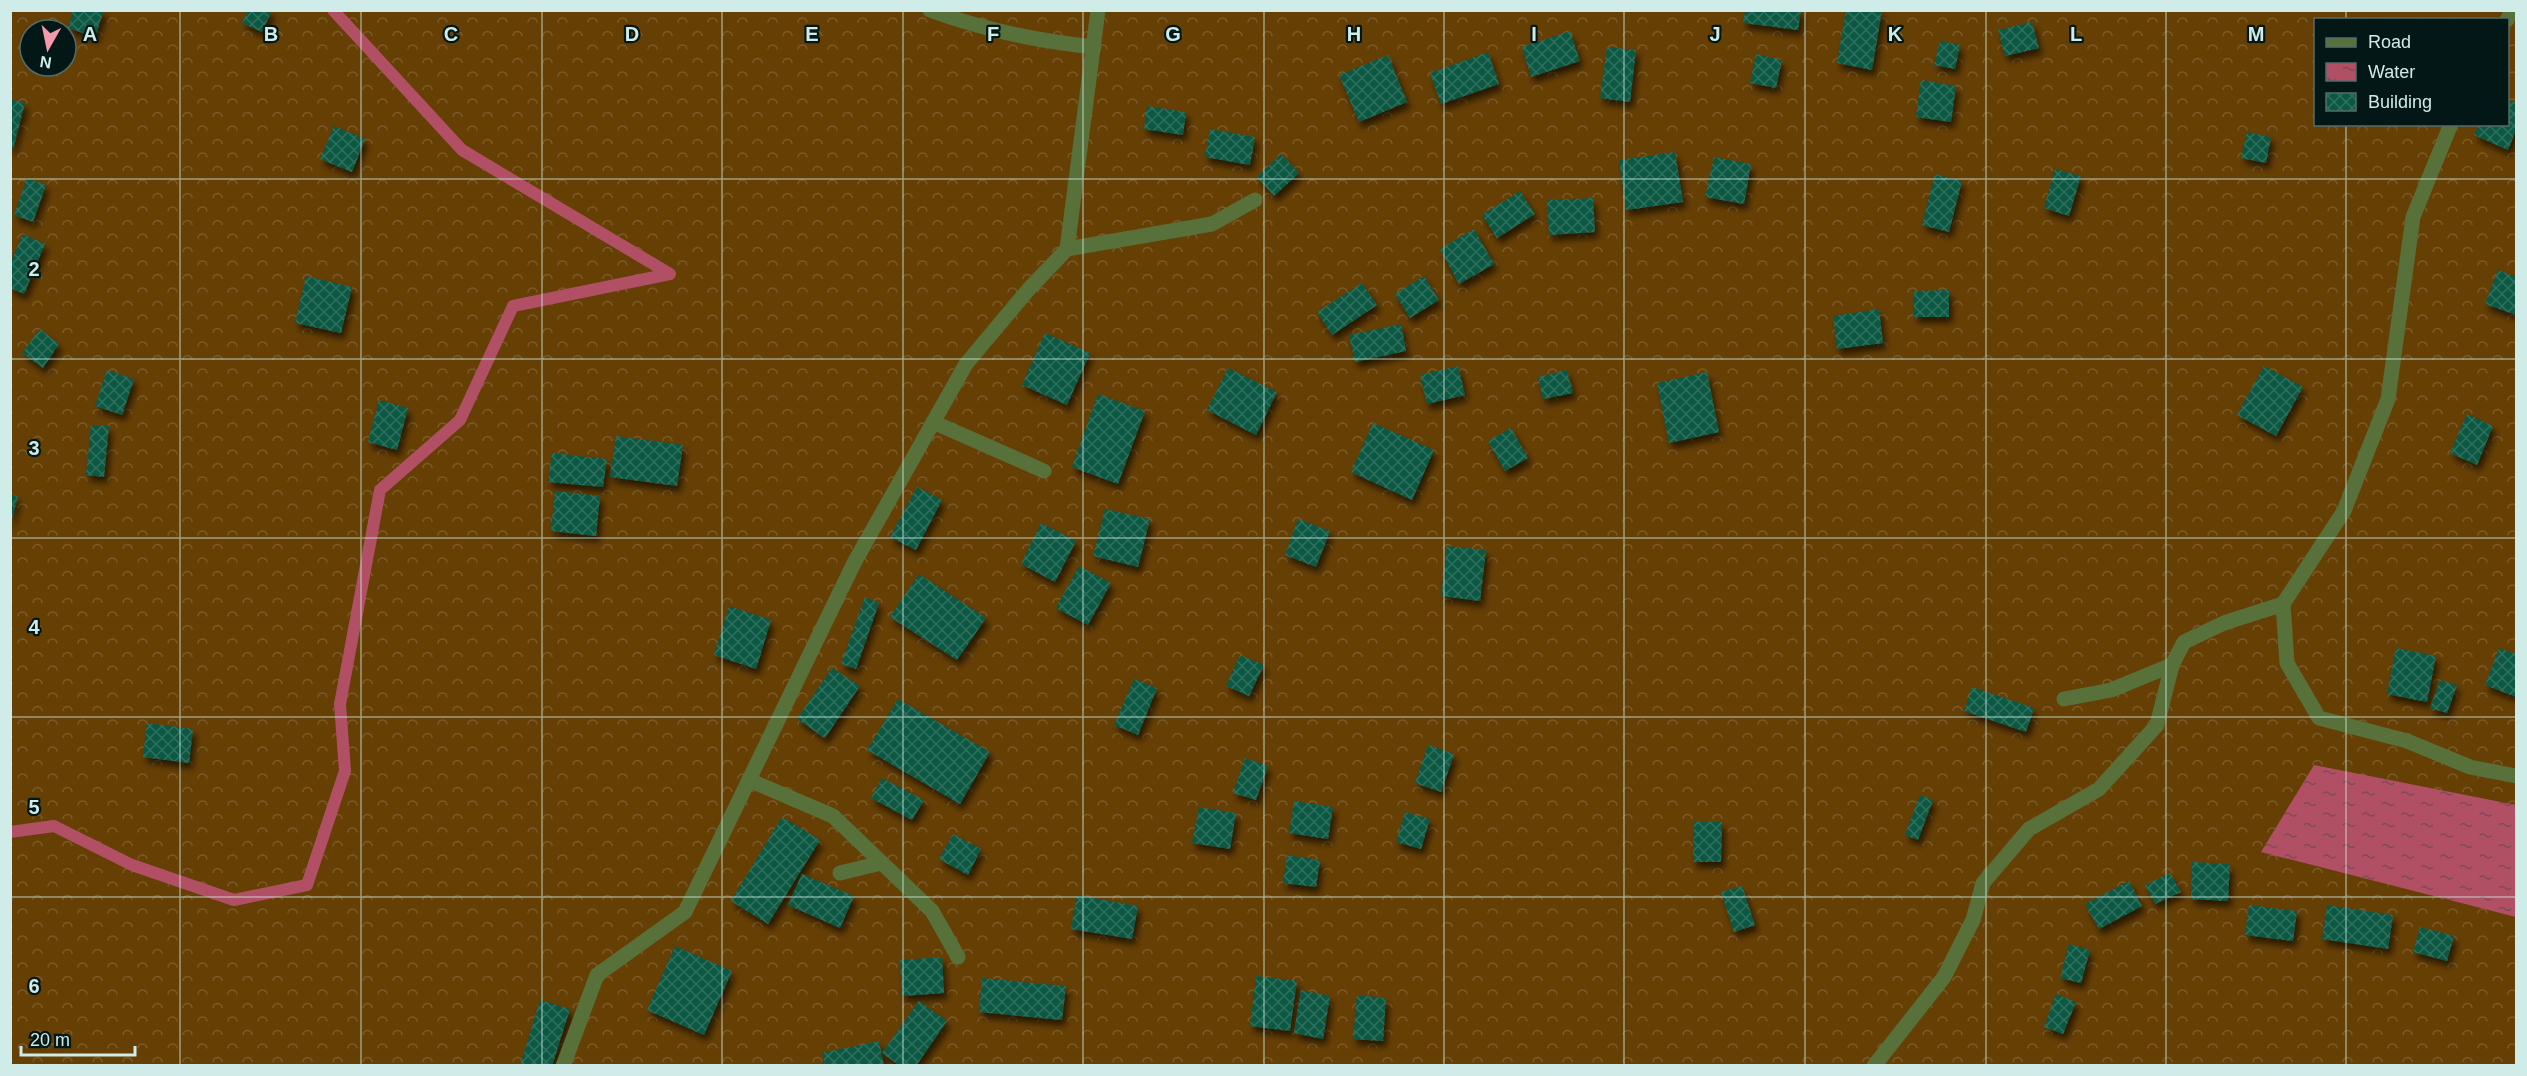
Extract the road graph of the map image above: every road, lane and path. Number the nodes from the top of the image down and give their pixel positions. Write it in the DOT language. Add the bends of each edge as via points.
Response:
graph roads {
  1 [pos="930,10"];
  2 [pos="1098,10"];
  3 [pos="1094,47"];
  4 [pos="2450,126"];
  5 [pos="1255,200"];
  6 [pos="1067,249"];
  7 [pos="933,422"];
  8 [pos="1044,471"];
  9 [pos="2283,604"];
  10 [pos="2172,665"];
  11 [pos="2064,699"];
  12 [pos="2517,776"];
  13 [pos="749,780"];
  14 [pos="881,863"];
  15 [pos="840,873"];
  16 [pos="958,957"];
  17 [pos="563,1065"];
  18 [pos="1874,1065"];
  1 -- 3 [label="street" via="974,27 1034,41"];
  2 -- 3 [label="street"];
  3 -- 6 [label="street"];
  4 -- 9 [label="street" via="2413,217 2388,399 2344,511"];
  5 -- 6 [label="street" via="1212,224"];
  6 -- 7 [label="street" via="966,364"];
  7 -- 8 [label="street"];
  7 -- 13 [label="street" via="854,563"];
  9 -- 10 [label="street" via="2224,623 2184,642"];
  9 -- 12 [label="street" via="2287,663 2319,718 2407,741 2470,767"];
  10 -- 11 [label="street" via="2111,690"];
  10 -- 18 [label="street" via="2157,725 2099,789 2029,829 1983,883 1973,920 1944,977"];
  13 -- 14 [label="street" via="833,816"];
  13 -- 17 [label="street" via="685,912 597,975"];
  14 -- 15 [label="street"];
  14 -- 16 [label="street" via="932,912"];
}
